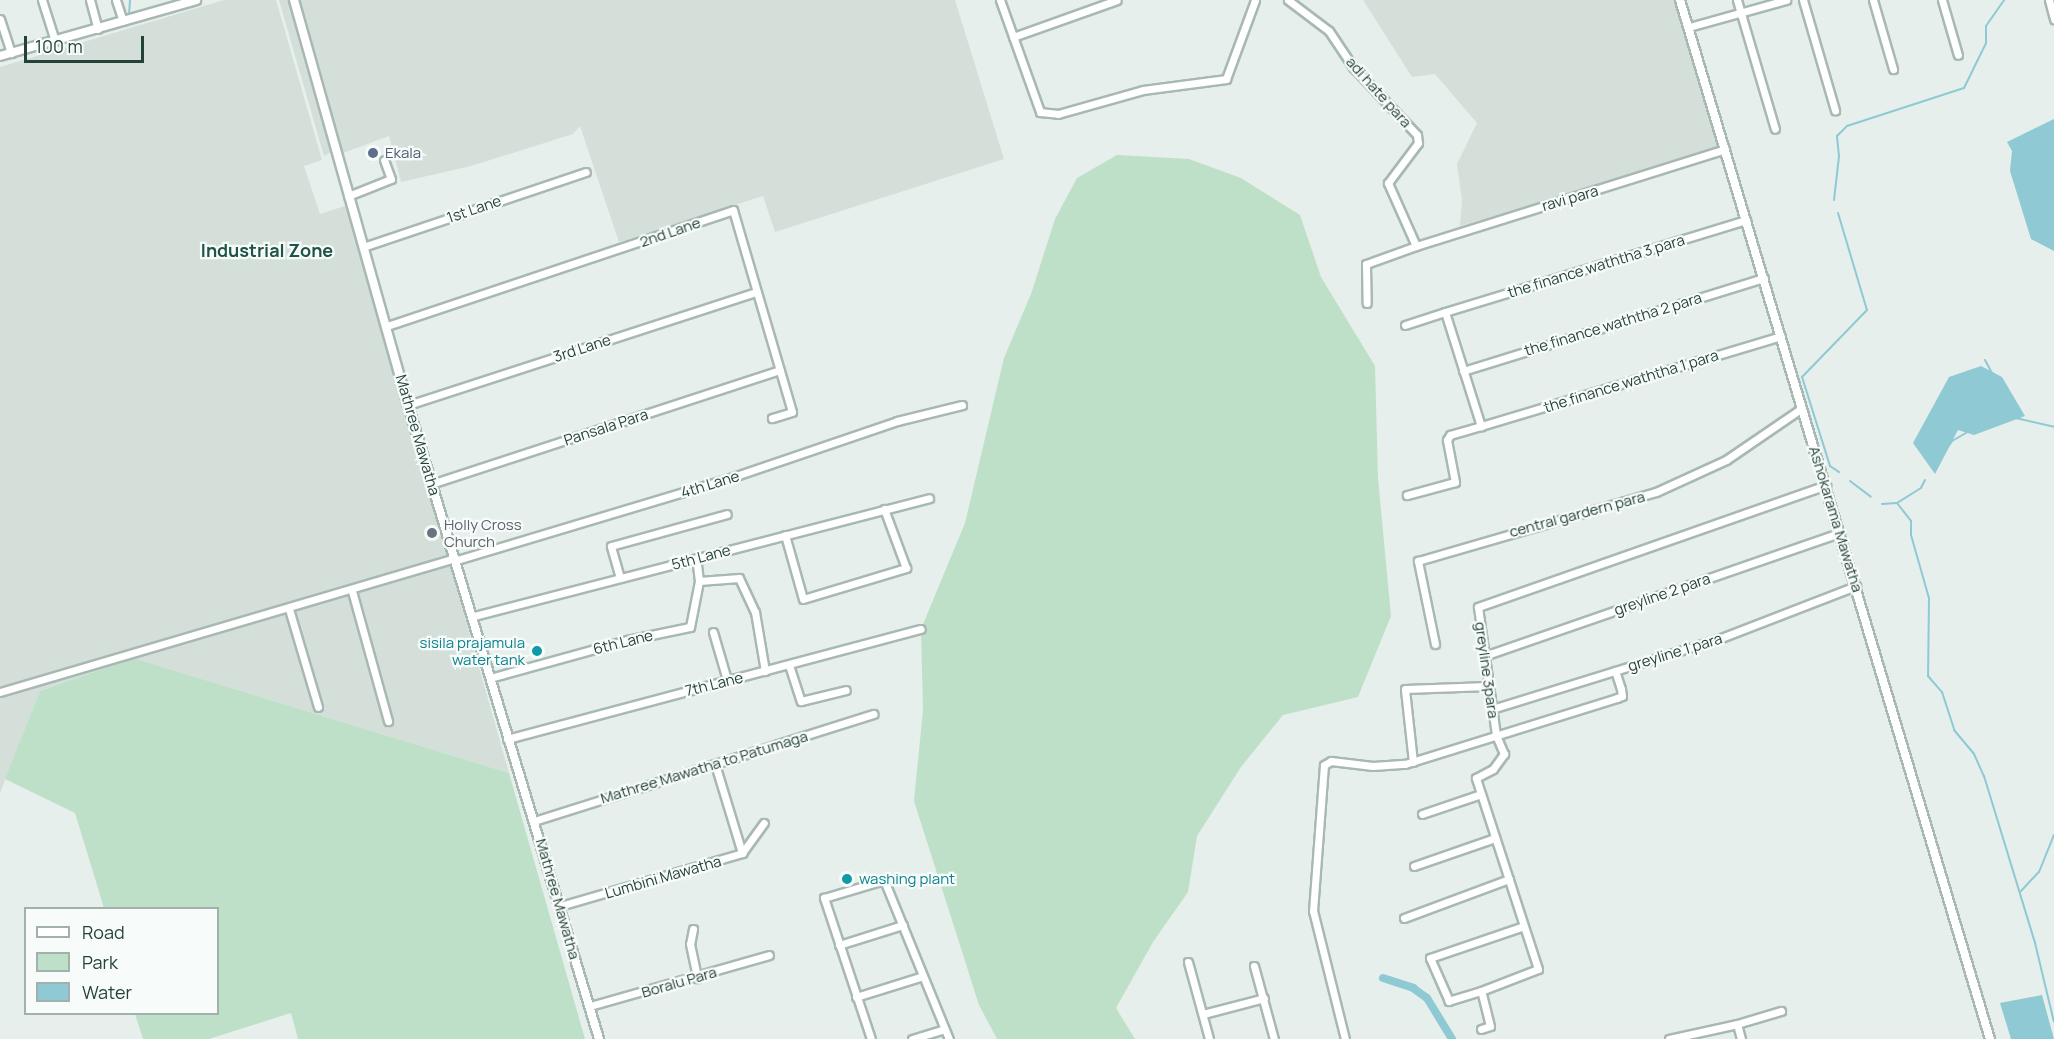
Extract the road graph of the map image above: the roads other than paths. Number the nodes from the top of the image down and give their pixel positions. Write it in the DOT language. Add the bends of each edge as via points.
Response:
graph roads {
  1 [pos="42,0"];
  2 [pos="90,0"];
  3 [pos="116,0"];
  4 [pos="196,0"];
  5 [pos="294,0"];
  6 [pos="1000,0"];
  7 [pos="1117,0"];
  8 [pos="1255,0"];
  9 [pos="1288,0"];
  10 [pos="1680,0"];
  11 [pos="1737,0"];
  12 [pos="1786,0"];
  13 [pos="1803,0"];
  14 [pos="1873,0"];
  15 [pos="1942,0"];
  16 [pos="2049,0"];
  17 [pos="185,1"];
  18 [pos="1741,14"];
  19 [pos="0,19"];
  20 [pos="2054,19"];
  21 [pos="123,21"];
  22 [pos="1689,27"];
  23 [pos="98,29"];
  24 [pos="1014,37"];
  25 [pos="55,41"];
  26 [pos="10,53"];
  27 [pos="1958,55"];
  28 [pos="0,56"];
  29 [pos="1893,69"];
  30 [pos="1835,110"];
  31 [pos="1775,129"];
  32 [pos="1725,149"];
  33 [pos="384,160"];
  34 [pos="586,172"];
  35 [pos="348,196"];
  36 [pos="1746,220"];
  37 [pos="1416,246"];
  38 [pos="363,247"];
  39 [pos="1764,278"];
  40 [pos="755,292"];
  41 [pos="1367,303"];
  42 [pos="1445,312"];
  43 [pos="1405,325"];
  44 [pos="387,326"];
  45 [pos="1781,336"];
  46 [pos="780,370"];
  47 [pos="1463,371"];
  48 [pos="408,405"];
  49 [pos="962,405"];
  50 [pos="1802,408"];
  51 [pos="772,418"];
  52 [pos="1481,426"];
  53 [pos="431,484"];
  54 [pos="1826,485"];
  55 [pos="1407,495"];
  56 [pos="929,498"];
  57 [pos="884,509"];
  58 [pos="727,514"];
  59 [pos="1840,532"];
  60 [pos="786,535"];
  61 [pos="696,558"];
  62 [pos="456,559"];
  63 [pos="620,578"];
  64 [pos="699,582"];
  65 [pos="1856,586"];
  66 [pos="352,591"];
  67 [pos="289,609"];
  68 [pos="474,616"];
  69 [pos="921,629"];
  70 [pos="713,632"];
  71 [pos="1435,644"];
  72 [pos="1484,656"];
  73 [pos="789,665"];
  74 [pos="1615,670"];
  75 [pos="765,671"];
  76 [pos="490,678"];
  77 [pos="727,680"];
  78 [pos="1488,686"];
  79 [pos="846,690"];
  80 [pos="0,692"];
  81 [pos="318,708"];
  82 [pos="1492,709"];
  83 [pos="874,714"];
  84 [pos="388,721"];
  85 [pos="1496,735"];
  86 [pos="507,739"];
  87 [pos="1413,762"];
  88 [pos="715,764"];
  89 [pos="1481,794"];
  90 [pos="1422,814"];
  91 [pos="534,821"];
  92 [pos="764,823"];
  93 [pos="1495,838"];
  94 [pos="741,853"];
  95 [pos="1414,866"];
  96 [pos="1509,879"];
  97 [pos="560,906"];
  98 [pos="1404,918"];
  99 [pos="903,925"];
  100 [pos="1524,926"];
  101 [pos="693,929"];
  102 [pos="839,945"];
  103 [pos="769,955"];
  104 [pos="1188,962"];
  105 [pos="1254,966"];
  106 [pos="923,976"];
  107 [pos="697,978"];
  108 [pos="1481,991"];
  109 [pos="856,998"];
  110 [pos="1264,998"];
  111 [pos="590,1006"];
  112 [pos="1781,1011"];
  113 [pos="1203,1014"];
  114 [pos="1737,1024"];
  115 [pos="944,1029"];
  116 [pos="1481,1029"];
  117 [pos="599,1039"];
  118 [pos="871,1039"];
  119 [pos="912,1039"];
  120 [pos="949,1039"];
  121 [pos="1209,1039"];
  122 [pos="1274,1039"];
  123 [pos="1346,1039"];
  124 [pos="1669,1039"];
  125 [pos="1741,1039"];
  126 [pos="1990,1039"];
  1 -- 25 [label="street"];
  2 -- 23 [label="street"];
  3 -- 21 [label="street"];
  4 -- 17 [label="street"];
  5 -- 35 [label="street, Mathree Mawatha"];
  6 -- 24 [label="street"];
  7 -- 24 [label="street"];
  8 -- 24 [label="street" via="1227,79 1143,90 1058,114 1040,112"];
  9 -- 37 [label="street, adi hate para" via="1329,31 1353,67 1417,135 1418,143 1388,183"];
  10 -- 22 [label="street, Ashokarama Mawatha"];
  11 -- 18 [label="street"];
  12 -- 18 [label="street"];
  13 -- 30 [label="street"];
  14 -- 29 [label="street"];
  15 -- 27 [label="street"];
  16 -- 20 [label="street"];
  17 -- 21 [label="street"];
  18 -- 22 [label="street"];
  18 -- 31 [label="street"];
  19 -- 26 [label="street"];
  21 -- 23 [label="street"];
  22 -- 32 [label="street, Ashokarama Mawatha"];
  23 -- 25 [label="street"];
  25 -- 26 [label="street"];
  26 -- 28 [label="street"];
  32 -- 36 [label="street, Ashokarama Mawatha"];
  32 -- 37 [label="street, ravi para"];
  33 -- 35 [label="street" via="391,179"];
  34 -- 38 [label="street, 1st Lane"];
  35 -- 38 [label="street, Mathree Mawatha"];
  36 -- 39 [label="street, Ashokarama Mawatha"];
  36 -- 42 [label="street, the finance waththa 3 para"];
  37 -- 41 [label="street" via="1366,264"];
  38 -- 44 [label="street, Mathree Mawatha"];
  39 -- 45 [label="street, Ashokarama Mawatha"];
  39 -- 47 [label="street, the finance waththa 2 para"];
  40 -- 44 [label="street, 2nd Lane" via="733,210"];
  40 -- 46 [label="street, 2nd Lane"];
  40 -- 48 [label="street, 3rd Lane"];
  42 -- 43 [label="street, the finance waththa 3 para"];
  42 -- 47 [label="street"];
  44 -- 48 [label="street, Mathree Mawatha"];
  45 -- 50 [label="street, Ashokarama Mawatha"];
  45 -- 52 [label="street, the finance waththa 1 para"];
  46 -- 51 [label="street, 2nd Lane" via="792,412"];
  46 -- 53 [label="street, Pansala Para"];
  47 -- 52 [label="street"];
  48 -- 53 [label="street, Mathree Mawatha"];
  49 -- 62 [label="street, 4th Lane"];
  50 -- 54 [label="street, Ashokarama Mawatha"];
  50 -- 71 [label="street, central gardern para" via="1726,460 1656,492 1418,561"];
  52 -- 55 [label="street, the finance waththa 1 para" via="1450,435 1447,440 1455,482"];
  53 -- 62 [label="street, Mathree Mawatha"];
  54 -- 59 [label="street, Ashokarama Mawatha"];
  54 -- 72 [label="street, greyline 3para" via="1478,607"];
  56 -- 57 [label="street, 5th Lane"];
  57 -- 60 [label="street, 5th Lane"];
  57 -- 60 [label="street" via="906,568 803,599"];
  58 -- 63 [label="street" via="611,546"];
  59 -- 65 [label="street, Ashokarama Mawatha"];
  59 -- 72 [label="street, greyline 2 para"];
  60 -- 61 [label="street, 5th Lane"];
  61 -- 63 [label="street, 5th Lane"];
  61 -- 64 [label="street, 6th Lane"];
  62 -- 66 [label="street, 4th Lane"];
  62 -- 68 [label="street, Mathree Mawatha"];
  63 -- 68 [label="street, 5th Lane"];
  64 -- 75 [label="street" via="739,578 755,612"];
  64 -- 76 [label="street, 6th Lane" via="690,627"];
  65 -- 74 [label="street, greyline 1 para" via="1755,626"];
  65 -- 126 [label="street, Ashokarama Mawatha"];
  66 -- 67 [label="street, 4th Lane"];
  66 -- 84 [label="street"];
  67 -- 80 [label="street, 4th Lane"];
  67 -- 81 [label="street"];
  68 -- 76 [label="street, Mathree Mawatha"];
  69 -- 73 [label="street, 7th Lane"];
  70 -- 77 [label="street"];
  72 -- 78 [label="street, greyline 3para"];
  73 -- 75 [label="street, 7th Lane"];
  73 -- 79 [label="street" via="801,700"];
  74 -- 82 [label="street, greyline 1 para"];
  74 -- 85 [label="street" via="1622,696"];
  75 -- 77 [label="street, 7th Lane"];
  76 -- 86 [label="street, Mathree Mawatha"];
  77 -- 86 [label="street, 7th Lane"];
  78 -- 82 [label="street, greyline 3para"];
  78 -- 87 [label="street" via="1405,689"];
  82 -- 85 [label="street, greyline 3para"];
  83 -- 88 [label="street, Mathree Mawatha to Patumaga"];
  85 -- 87 [label="street"];
  85 -- 89 [label="street, greyline 3para" via="1504,754 1493,769 1476,778"];
  86 -- 91 [label="street, Mathree Mawatha"];
  87 -- 123 [label="street" via="1324,765 1313,912"];
  88 -- 91 [label="street, Mathree Mawatha to Patumaga"];
  88 -- 94 [label="street, Lumbini Mawatha"];
  89 -- 90 [label="street"];
  89 -- 93 [label="street"];
  91 -- 97 [label="street, Mathree Mawatha"];
  92 -- 94 [label="street"];
  93 -- 95 [label="street"];
  93 -- 96 [label="street"];
  94 -- 97 [label="street, Lumbini Mawatha"];
  96 -- 98 [label="street"];
  96 -- 100 [label="street"];
  97 -- 111 [label="street, Mathree Mawatha"];
  99 -- 102 [label="street"];
  99 -- 102 [label="street" via="887,883 880,880 824,898"];
  99 -- 106 [label="street"];
  100 -- 108 [label="street" via="1538,969"];
  100 -- 108 [label="street" via="1430,958 1449,1001"];
  101 -- 107 [label="street" via="690,944"];
  102 -- 109 [label="street"];
  103 -- 107 [label="street, Boralu Para"];
  104 -- 113 [label="street"];
  105 -- 110 [label="street"];
  106 -- 109 [label="street"];
  106 -- 115 [label="street"];
  107 -- 111 [label="street, Boralu Para"];
  108 -- 116 [label="street" via="1490,1026"];
  109 -- 118 [label="street"];
  110 -- 113 [label="street"];
  110 -- 122 [label="street"];
  111 -- 117 [label="street, Mathree Mawatha"];
  112 -- 114 [label="street"];
  113 -- 121 [label="street"];
  114 -- 124 [label="street"];
  114 -- 125 [label="street"];
  115 -- 119 [label="street"];
  115 -- 120 [label="street"];
}
